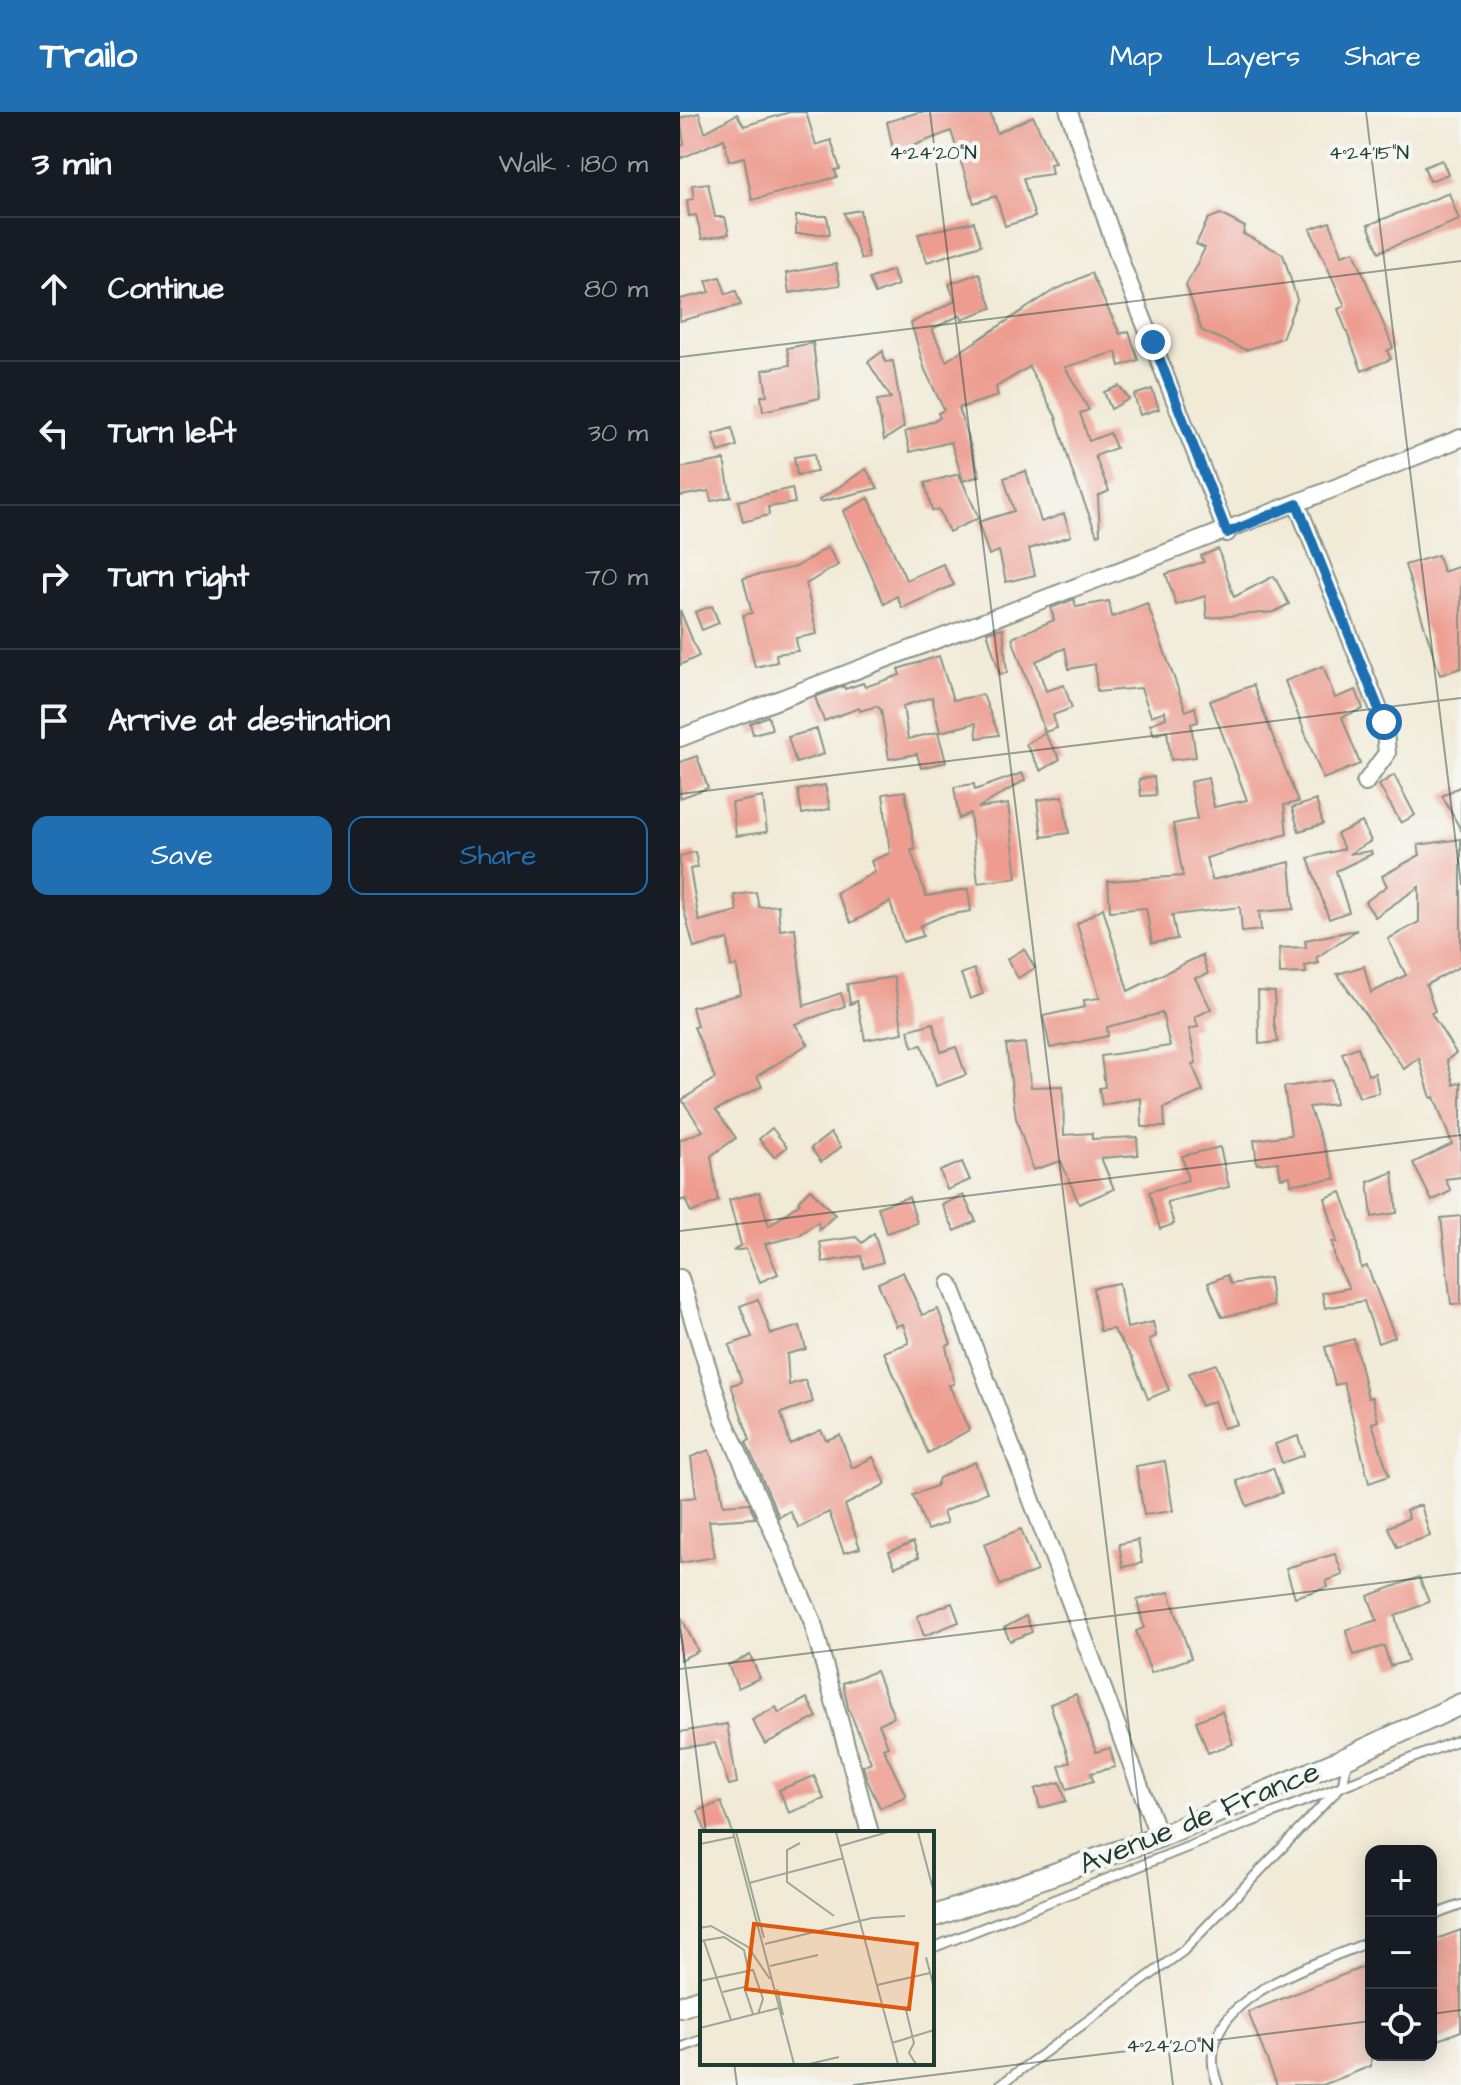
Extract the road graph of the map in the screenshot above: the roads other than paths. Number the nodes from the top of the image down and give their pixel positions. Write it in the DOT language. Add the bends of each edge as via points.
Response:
graph roads {
  1 [pos="1069,112"];
  2 [pos="1461,438"];
  3 [pos="1297,504"];
  4 [pos="1227,533"];
  5 [pos="680,738"];
  6 [pos="1365,783"];
  7 [pos="680,1278"];
  8 [pos="950,1284"];
  9 [pos="1461,1704"];
  10 [pos="1461,1739"];
  11 [pos="1348,1757"];
  12 [pos="1343,1784"];
  13 [pos="869,1831"];
  14 [pos="1159,1837"];
  15 [pos="1461,1905"];
  16 [pos="1437,1914"];
  17 [pos="934,1916"];
  18 [pos="1365,1944"];
  19 [pos="934,1947"];
  20 [pos="700,2000"];
  21 [pos="680,2007"];
  22 [pos="700,2041"];
  23 [pos="680,2048"];
  24 [pos="1000,2085"];
  25 [pos="1218,2085"];
  1 -- 4 [label="street" via="1123,268"];
  2 -- 3 [label="street"];
  3 -- 4 [label="street"];
  3 -- 6 [label="street" via="1384,722 1387,753"];
  4 -- 5 [label="street" via="917,644"];
  7 -- 13 [label="street" via="724,1420 812,1620"];
  8 -- 14 [label="street"];
  9 -- 11 [label="street, Avenue de France"];
  10 -- 12 [label="lane"];
  11 -- 12 [label="lane"];
  11 -- 14 [label="street, Avenue de France"];
  12 -- 19 [label="lane"];
  12 -- 24 [label="lane" via="1183,1951"];
  14 -- 17 [label="street, Avenue de France"];
  15 -- 16 [label="lane"];
  18 -- 25 [label="lane" via="1249,1994 1221,2029 1213,2072"];
  20 -- 21 [label="street"];
  22 -- 23 [label="lane"];
}
